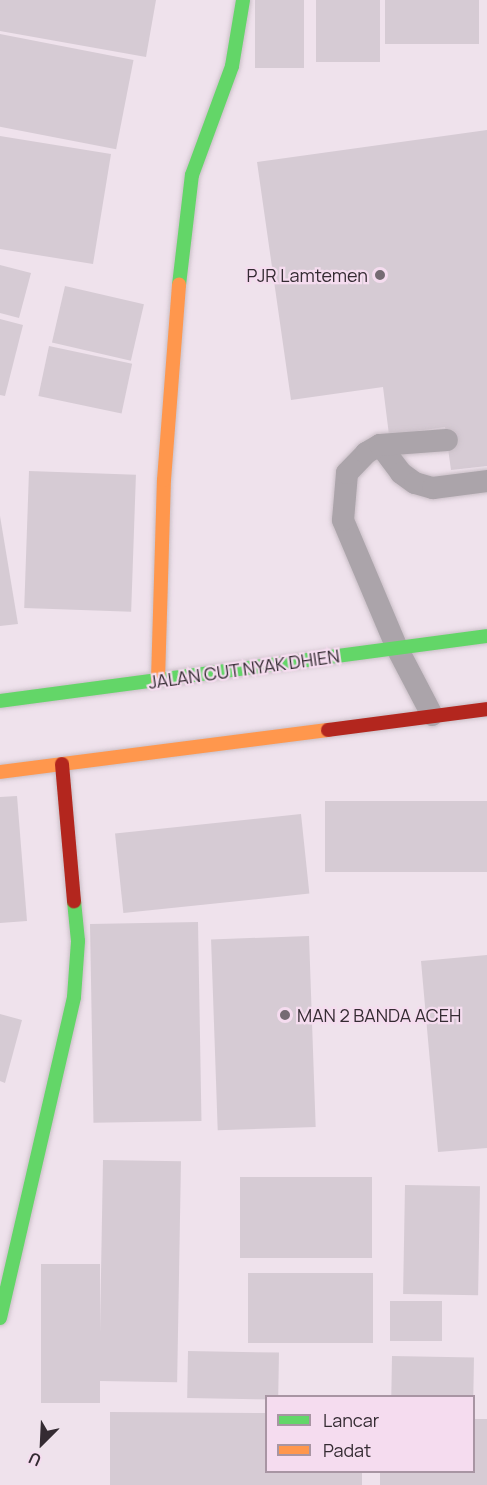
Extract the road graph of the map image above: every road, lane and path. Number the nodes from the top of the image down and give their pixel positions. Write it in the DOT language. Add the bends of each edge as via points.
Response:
graph roads {
  1 [pos="243,0"];
  2 [pos="447,440"];
  3 [pos="380,445"];
  4 [pos="487,481"];
  5 [pos="487,636"];
  6 [pos="397,648"];
  7 [pos="158,680"];
  8 [pos="0,701"];
  9 [pos="487,709"];
  10 [pos="432,715"];
  11 [pos="62,764"];
  12 [pos="0,772"];
  13 [pos="0,1317"];
  1 -- 7 [label="main road" via="232,66 192,175 183,240 164,480"];
  2 -- 3 [label="lane"];
  3 -- 4 [label="lane" via="401,473 414,483 433,488"];
  3 -- 6 [label="lane" via="347,473 343,520"];
  5 -- 6 [label="main road, JALAN CUT NYAK DHIEN"];
  6 -- 7 [label="main road, JALAN CUT NYAK DHIEN"];
  6 -- 10 [label="lane"];
  7 -- 8 [label="main road, JALAN CUT NYAK DHIEN"];
  9 -- 10 [label="main road"];
  10 -- 11 [label="main road"];
  11 -- 12 [label="main road"];
  11 -- 13 [label="main road" via="78,941 74,997"];
}
